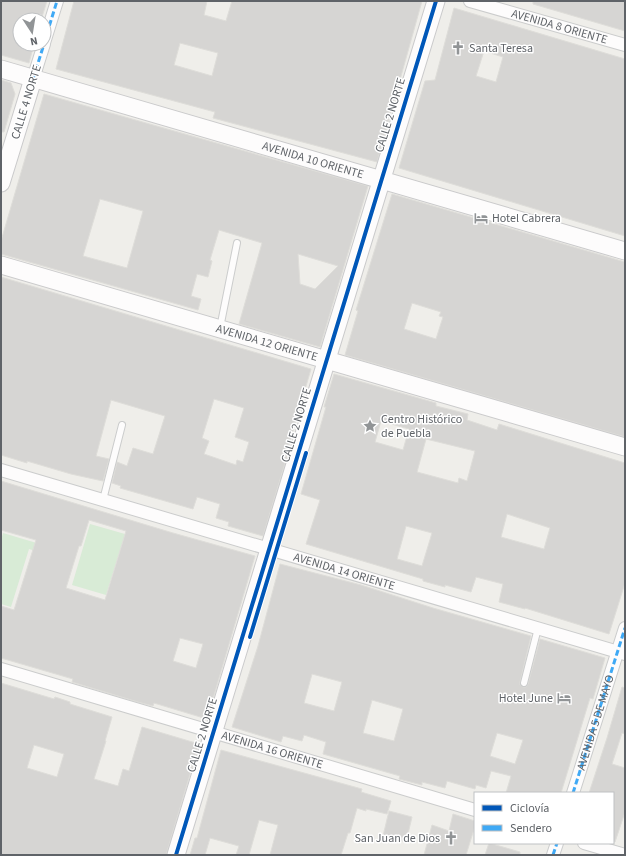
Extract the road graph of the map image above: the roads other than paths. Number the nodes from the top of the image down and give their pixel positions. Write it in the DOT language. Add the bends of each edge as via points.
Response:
graph roads {
  1 [pos="57,1"];
  2 [pos="436,1"];
  3 [pos="470,1"];
  4 [pos="52,17"];
  5 [pos="625,45"];
  6 [pos="41,52"];
  7 [pos="1,69"];
  8 [pos="33,79"];
  9 [pos="381,180"];
  10 [pos="1,184"];
  11 [pos="237,242"];
  12 [pos="625,251"];
  13 [pos="1,265"];
  14 [pos="220,330"];
  15 [pos="326,361"];
  16 [pos="122,425"];
  17 [pos="625,447"];
  18 [pos="1,470"];
  19 [pos="103,500"];
  20 [pos="269,550"];
  21 [pos="538,628"];
  22 [pos="625,628"];
  23 [pos="621,653"];
  24 [pos="1,669"];
  25 [pos="524,683"];
  26 [pos="214,732"];
  27 [pos="573,792"];
  28 [pos="474,810"];
  29 [pos="557,844"];
  30 [pos="587,844"];
  31 [pos="176,855"];
  32 [pos="553,855"];
  33 [pos="625,855"];
  1 -- 4 [label="street, CALLE 4 NORTE"];
  2 -- 9 [label="main road, CALLE 2 NORTE"];
  3 -- 5 [label="street, AVENIDA 8 ORIENTE"];
  6 -- 8 [label="street, CALLE 4 NORTE"];
  7 -- 8 [label="main road, AVENIDA 10 ORIENTE"];
  8 -- 9 [label="main road, AVENIDA 10 ORIENTE"];
  8 -- 10 [label="main road, CALLE 4 NORTE"];
  9 -- 12 [label="main road, AVENIDA 10 ORIENTE"];
  9 -- 15 [label="main road, CALLE 2 NORTE"];
  11 -- 14 [label="lane"];
  13 -- 14 [label="main road, AVENIDA 12 ORIENTE"];
  14 -- 15 [label="main road, AVENIDA 12 ORIENTE"];
  15 -- 17 [label="main road, AVENIDA 12 ORIENTE"];
  15 -- 20 [label="main road, CALLE 2 NORTE"];
  16 -- 19 [label="lane"];
  18 -- 19 [label="street, AVENIDA 14 ORIENTE"];
  19 -- 20 [label="street, AVENIDA 14 ORIENTE"];
  20 -- 21 [label="street, AVENIDA 14 ORIENTE"];
  20 -- 26 [label="main road, CALLE 2 NORTE"];
  21 -- 23 [label="street, AVENIDA 14 ORIENTE"];
  21 -- 25 [label="lane"];
  22 -- 23 [label="street, AVENIDA 5 DE MAYO"];
  23 -- 27 [label="street, AVENIDA 5 DE MAYO"];
  24 -- 26 [label="street, AVENIDA 16 ORIENTE"];
  26 -- 28 [label="street, AVENIDA 16 ORIENTE"];
  26 -- 31 [label="main road, CALLE 2 NORTE"];
  29 -- 32 [label="street"];
  30 -- 33 [label="street"];
}
